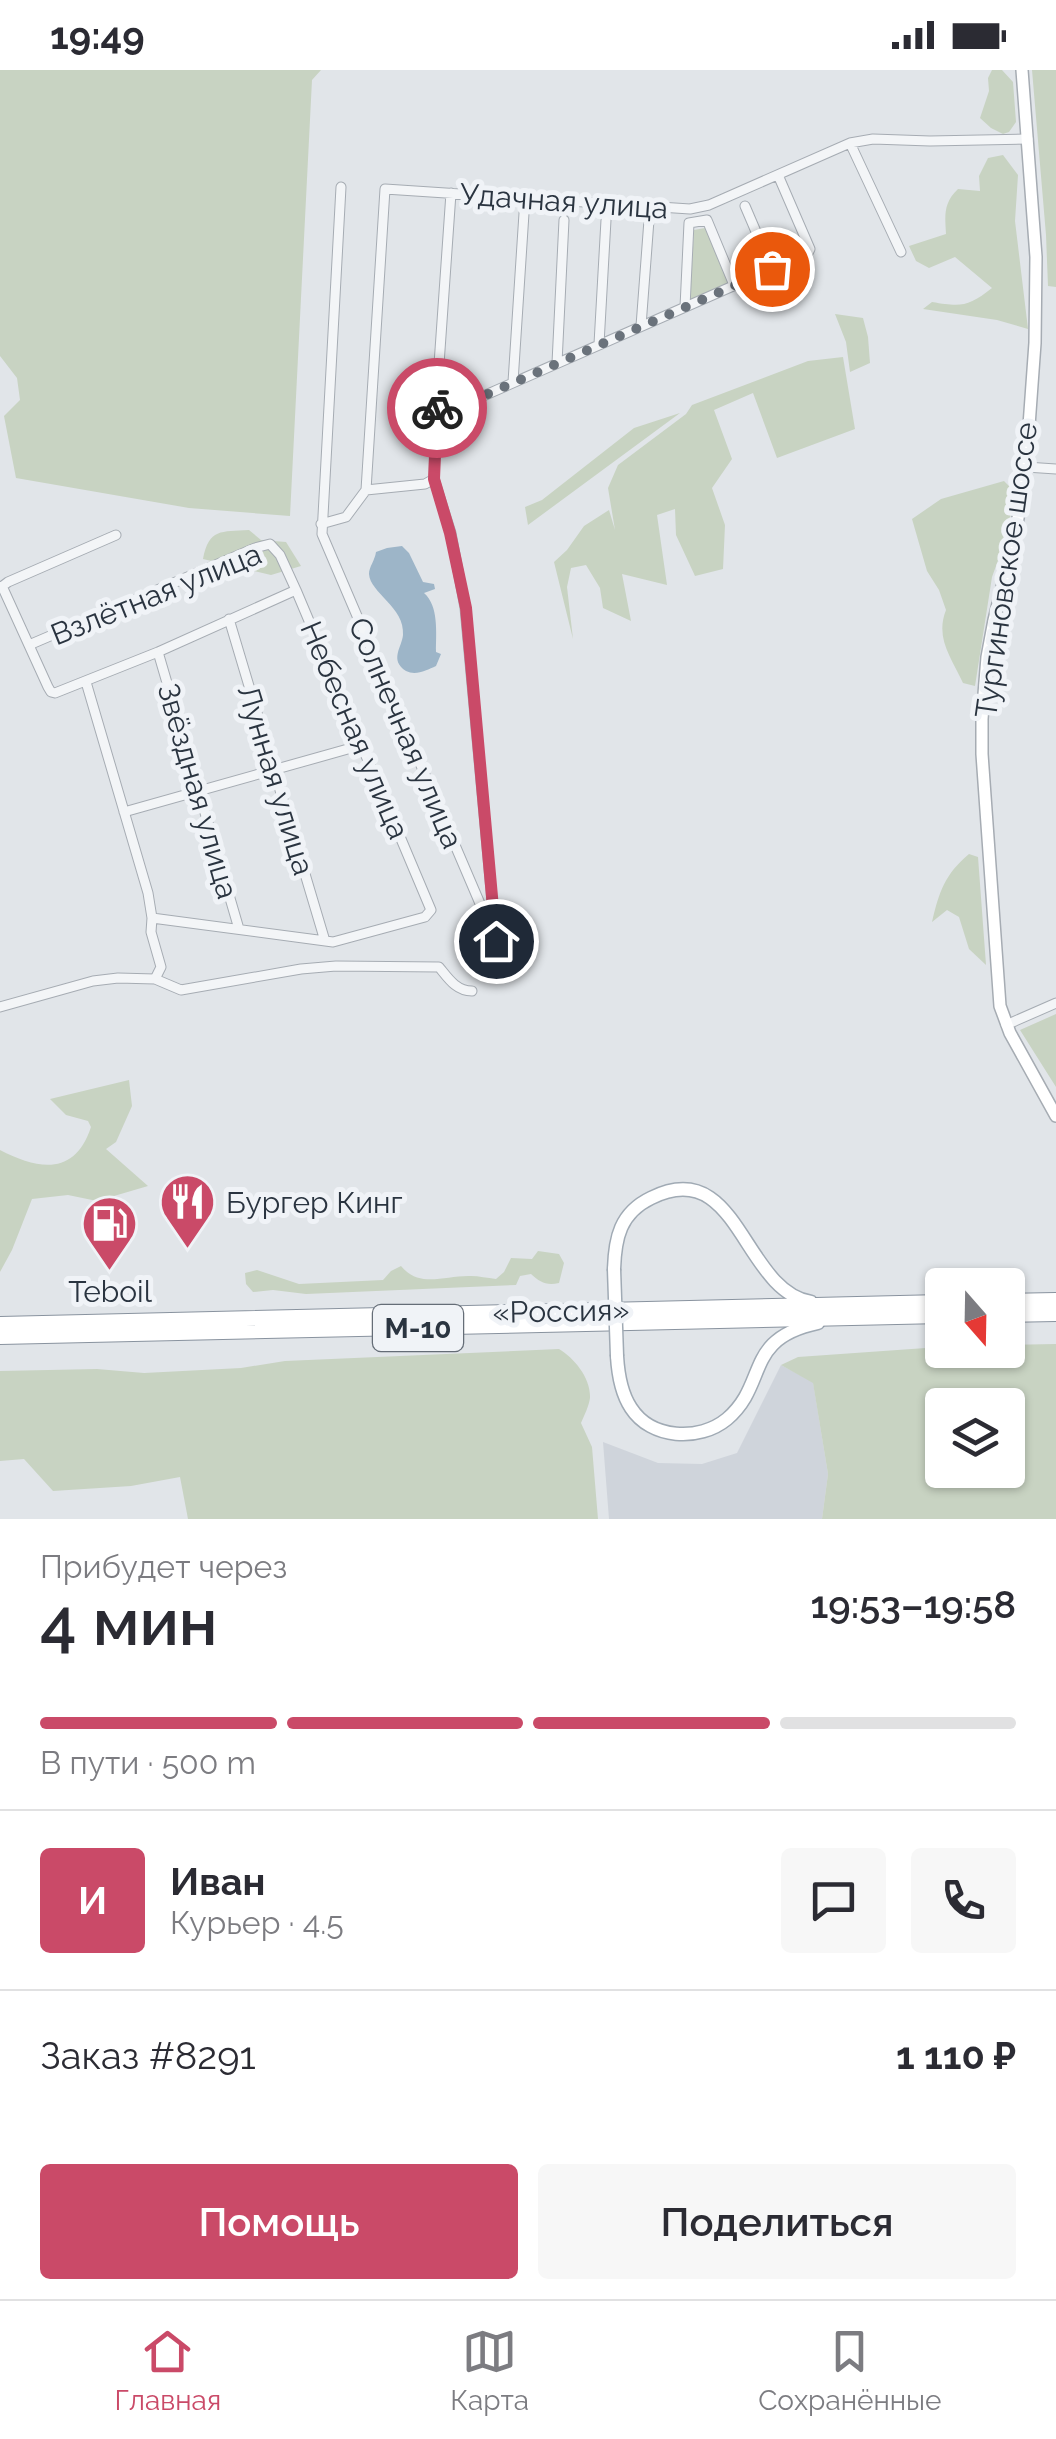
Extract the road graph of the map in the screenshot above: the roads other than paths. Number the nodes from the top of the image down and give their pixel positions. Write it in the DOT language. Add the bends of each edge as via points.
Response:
graph roads {
  1 [pos="1022,70"];
  2 [pos="1028,139"];
  3 [pos="850,143"];
  4 [pos="778,175"];
  5 [pos="342,187"];
  6 [pos="451,194"];
  7 [pos="525,198"];
  8 [pos="745,206"];
  9 [pos="564,220"];
  10 [pos="606,220"];
  11 [pos="649,220"];
  12 [pos="900,252"];
  13 [pos="772,269"];
  14 [pos="734,285"];
  15 [pos="685,307"];
  16 [pos="642,326"];
  17 [pos="599,344"];
  18 [pos="557,362"];
  19 [pos="513,382"];
  20 [pos="436,408"];
  21 [pos="1026,468"];
  22 [pos="1056,469"];
  23 [pos="434,479"];
  24 [pos="366,490"];
  25 [pos="321,524"];
  26 [pos="116,535"];
  27 [pos="280,556"];
  28 [pos="1,587"];
  29 [pos="296,590"];
  30 [pos="228,620"];
  31 [pos="29,645"];
  32 [pos="158,652"];
  33 [pos="86,682"];
  34 [pos="362,745"];
  35 [pos="272,769"];
  36 [pos="198,790"];
  37 [pos="124,812"];
  38 [pos="152,918"];
  39 [pos="238,929"];
  40 [pos="325,941"];
  41 [pos="155,980"];
  42 [pos="472,991"];
  43 [pos="1056,1003"];
  44 [pos="0,1007"];
  45 [pos="1006,1024"];
  46 [pos="1056,1116"];
  47 [pos="1056,1300"];
  48 [pos="1025,1301"];
  49 [pos="925,1304"];
  50 [pos="834,1312"];
  51 [pos="1056,1314"];
  52 [pos="925,1315"];
  53 [pos="1025,1315"];
  54 [pos="0,1324"];
  55 [pos="0,1337"];
  1 -- 2 [label="main road, Тургиновское шоссе"];
  2 -- 3 [label="street"];
  2 -- 21 [label="main road, Тургиновское шоссе" via="1037,285"];
  3 -- 4 [label="street, Удачная улица"];
  3 -- 12 [label="street"];
  4 -- 7 [label="street, Удачная улица" via="690,209"];
  4 -- 13 [label="street" via="810,250"];
  5 -- 25 [label="street"];
  6 -- 7 [label="street, Удачная улица"];
  6 -- 20 [label="street"];
  6 -- 24 [label="street, Удачная улица" via="384,190"];
  7 -- 19 [label="street"];
  8 -- 13 [label="street"];
  9 -- 18 [label="street"];
  10 -- 17 [label="street"];
  11 -- 16 [label="street"];
  13 -- 14 [label="street"];
  14 -- 15 [label="street"];
  14 -- 15 [label="street" via="706,220 689,224"];
  15 -- 16 [label="street"];
  16 -- 17 [label="street"];
  17 -- 18 [label="street"];
  18 -- 19 [label="street"];
  19 -- 20 [label="street" via="456,408"];
  20 -- 23 [label="street"];
  21 -- 22 [label="street"];
  21 -- 45 [label="main road, Тургиновское шоссе" via="990,638 982,719"];
  23 -- 24 [label="street"];
  23 -- 25 [label="street, Солнечная улица" via="466,608 496,941"];
  24 -- 25 [label="street" via="346,517"];
  26 -- 28 [label="street"];
  27 -- 29 [label="street, Небесная улица"];
  27 -- 31 [label="street, Взлётная улица" via="270,544 262,546"];
  28 -- 31 [label="street"];
  29 -- 30 [label="street"];
  29 -- 34 [label="street, Небесная улица"];
  30 -- 32 [label="street"];
  30 -- 35 [label="street, Лунная улица"];
  31 -- 33 [label="street" via="51,692"];
  32 -- 33 [label="street"];
  32 -- 36 [label="street, Звёздная улица"];
  33 -- 37 [label="street"];
  34 -- 35 [label="street"];
  34 -- 40 [label="street, Небесная улица" via="430,914"];
  35 -- 36 [label="street"];
  35 -- 40 [label="street, Лунная улица"];
  36 -- 37 [label="street"];
  36 -- 39 [label="street, Звёздная улица"];
  37 -- 38 [label="street"];
  38 -- 39 [label="street"];
  38 -- 41 [label="street" via="161,966"];
  39 -- 40 [label="street"];
  41 -- 42 [label="street" via="181,990 302,969 439,967 453,984"];
  41 -- 44 [label="street" via="93,982"];
  43 -- 45 [label="street"];
  45 -- 46 [label="main road, Тургиновское шоссе"];
  47 -- 48 [label="highway"];
  49 -- 50 [label="highway, «Россия» / М-10"];
  50 -- 50 [label="main road, bridge" via="780,1287 722,1206 705,1195 662,1193 634,1208 617,1233 623,1391 637,1416 657,1430 712,1428 734,1412 762,1357 782,1336"];
  50 -- 52 [label="highway, «Россия» / М-10"];
  50 -- 54 [label="highway, «Россия» / М-10"];
  50 -- 55 [label="highway, «Россия» / М-10"];
  51 -- 53 [label="highway"];
}
